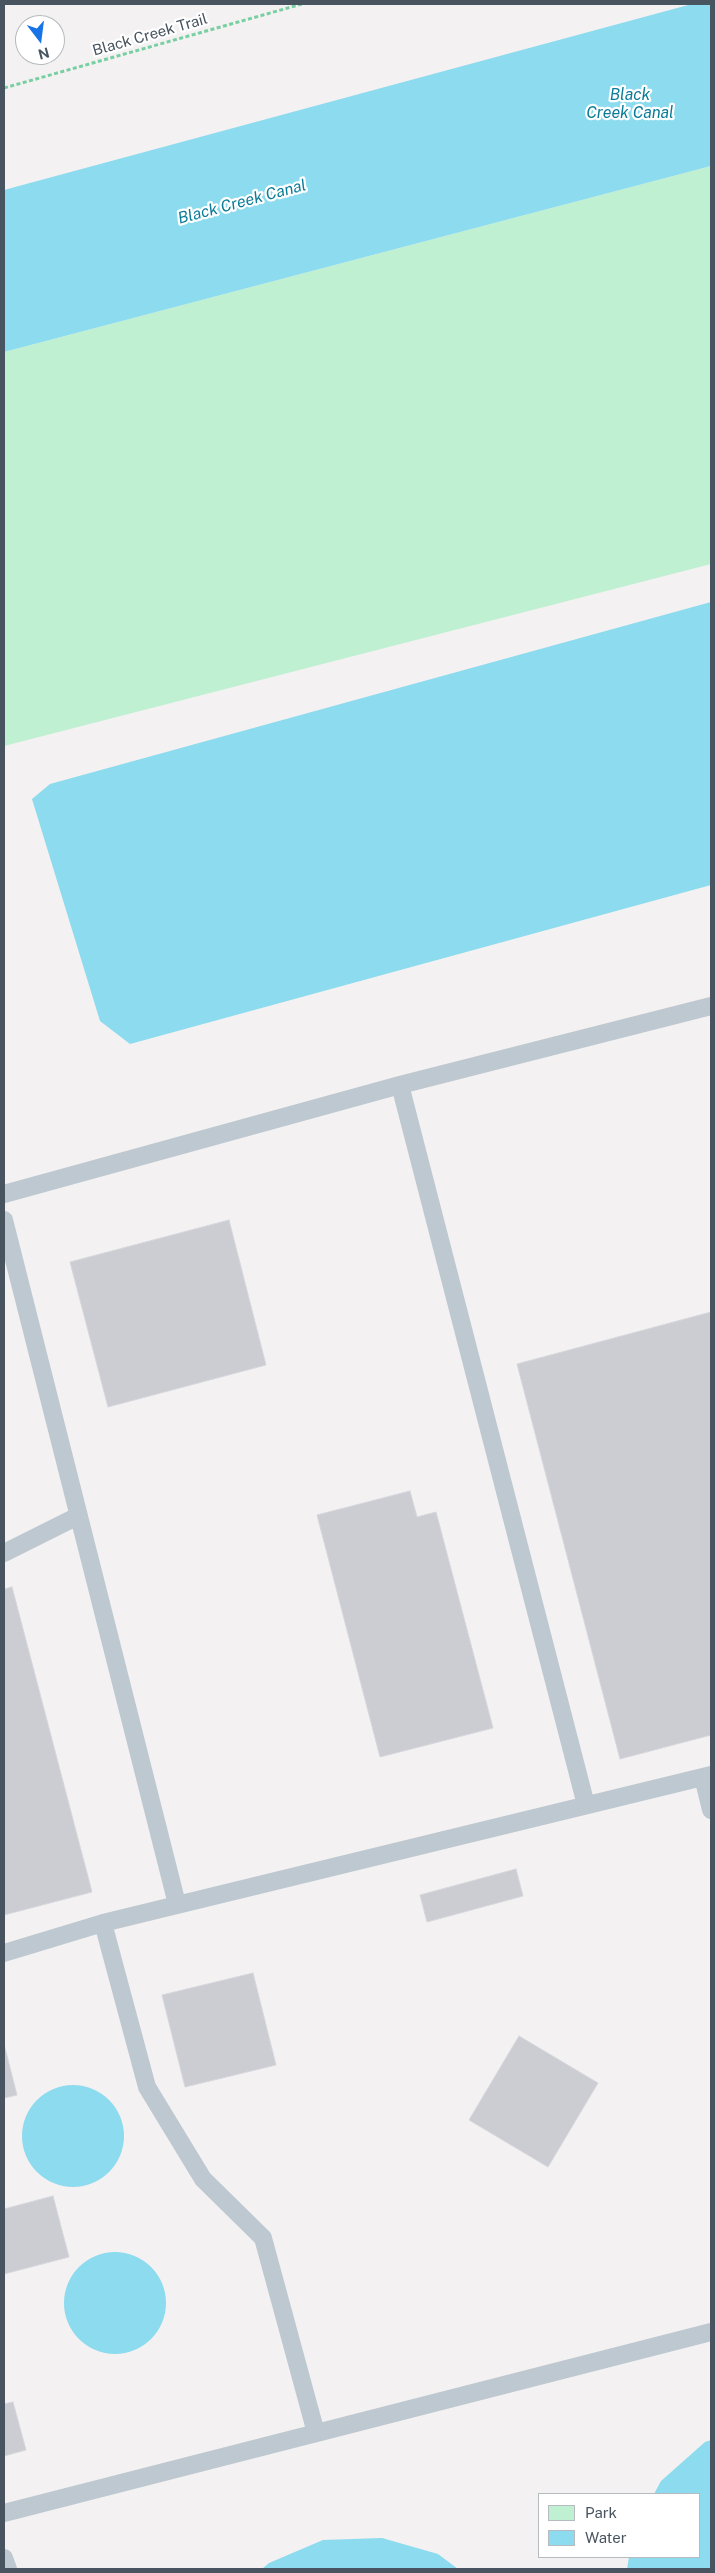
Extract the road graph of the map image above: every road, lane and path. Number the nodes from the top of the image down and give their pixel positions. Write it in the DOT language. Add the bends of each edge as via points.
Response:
graph roads {
  1 [pos="302,4"];
  2 [pos="4,88"];
  3 [pos="711,1006"];
  4 [pos="400,1085"];
  5 [pos="4,1194"];
  6 [pos="4,1220"];
  7 [pos="78,1516"];
  8 [pos="4,1553"];
  9 [pos="707,1776"];
  10 [pos="586,1805"];
  11 [pos="711,1810"];
  12 [pos="177,1904"];
  13 [pos="103,1923"];
  14 [pos="4,1953"];
  15 [pos="711,2332"];
  16 [pos="316,2433"];
  17 [pos="4,2513"];
  18 [pos="4,2558"];
  19 [pos="8,2569"];
  1 -- 2 [label="path, Black Creek Trail"];
  3 -- 4 [label="lane"];
  4 -- 5 [label="lane"];
  4 -- 10 [label="lane"];
  6 -- 7 [label="lane"];
  7 -- 8 [label="lane"];
  7 -- 12 [label="lane"];
  9 -- 10 [label="lane"];
  9 -- 11 [label="lane"];
  10 -- 12 [label="lane"];
  12 -- 13 [label="lane"];
  13 -- 14 [label="lane"];
  13 -- 16 [label="lane" via="147,2087 203,2179 263,2238"];
  15 -- 16 [label="lane"];
  16 -- 17 [label="lane"];
  18 -- 19 [label="lane"];
}
